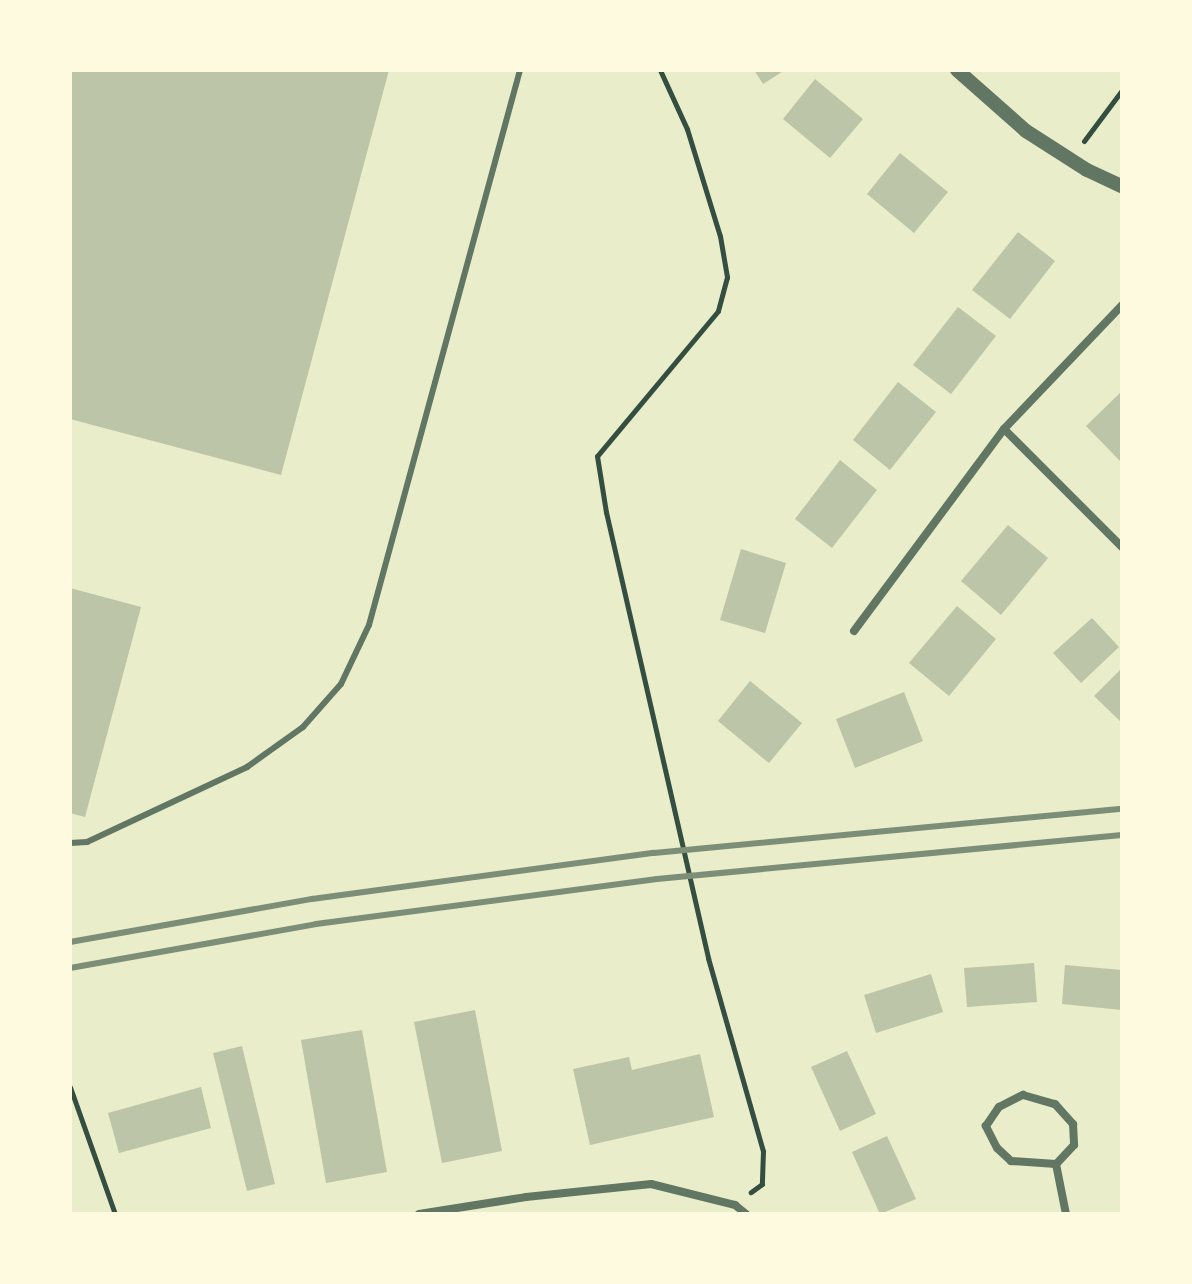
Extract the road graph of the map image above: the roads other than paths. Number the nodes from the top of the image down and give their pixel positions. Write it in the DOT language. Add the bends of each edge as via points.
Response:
graph roads {
  1 [pos="520,70"];
  2 [pos="957,70"];
  3 [pos="1122,186"];
  4 [pos="1122,305"];
  5 [pos="1004,429"];
  6 [pos="1122,547"];
  7 [pos="854,631"];
  8 [pos="70,843"];
  9 [pos="1056,1164"];
  10 [pos="419,1214"];
  11 [pos="746,1214"];
  12 [pos="1066,1214"];
  1 -- 8 [label="lane" via="369,625 341,684 303,727 247,767 87,842"];
  2 -- 3 [label="street" via="1026,131"];
  4 -- 5 [label="street"];
  5 -- 6 [label="street"];
  5 -- 7 [label="street"];
  9 -- 9 [label="street" via="1074,1145 1073,1124 1055,1104 1023,1095 999,1107 986,1126 997,1148 1011,1161"];
  9 -- 12 [label="street"];
  10 -- 11 [label="street" via="651,1184 735,1205"];
}
